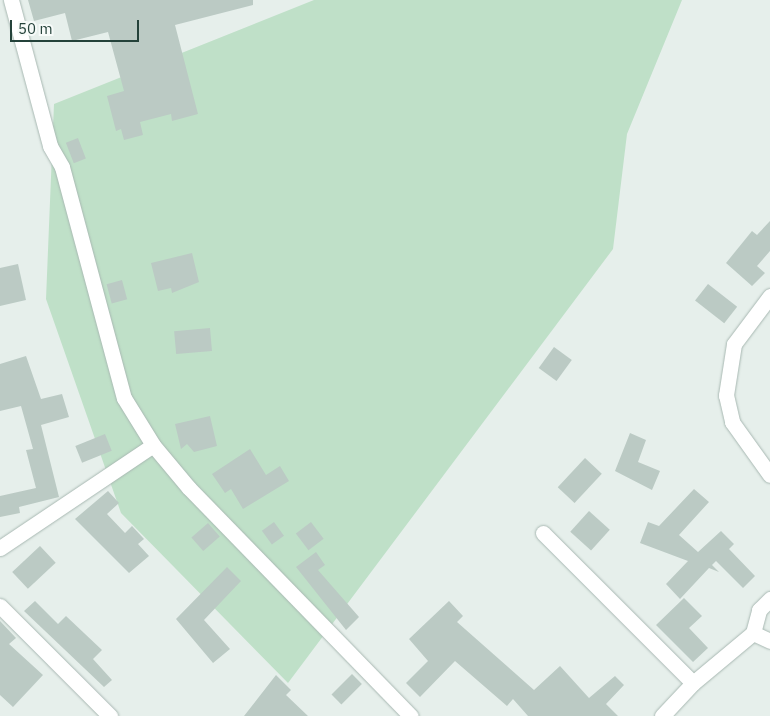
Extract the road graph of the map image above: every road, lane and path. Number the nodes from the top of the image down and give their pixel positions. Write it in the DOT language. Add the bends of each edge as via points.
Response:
graph roads {
  1 [pos="11,0"];
  2 [pos="770,296"];
  3 [pos="154,445"];
  4 [pos="770,475"];
  5 [pos="543,533"];
  6 [pos="0,548"];
  7 [pos="770,599"];
  8 [pos="0,606"];
  9 [pos="754,633"];
  10 [pos="770,641"];
  11 [pos="693,684"];
  12 [pos="110,716"];
  13 [pos="410,716"];
  14 [pos="662,716"];
  1 -- 3 [label="street" via="50,146 62,166 124,398"];
  2 -- 4 [label="street" via="734,344 726,395 732,422"];
  3 -- 6 [label="street"];
  3 -- 13 [label="street" via="189,488"];
  5 -- 11 [label="street"];
  7 -- 9 [label="street" via="760,610"];
  8 -- 12 [label="street"];
  9 -- 10 [label="street"];
  9 -- 11 [label="street"];
  11 -- 14 [label="street"];
}
